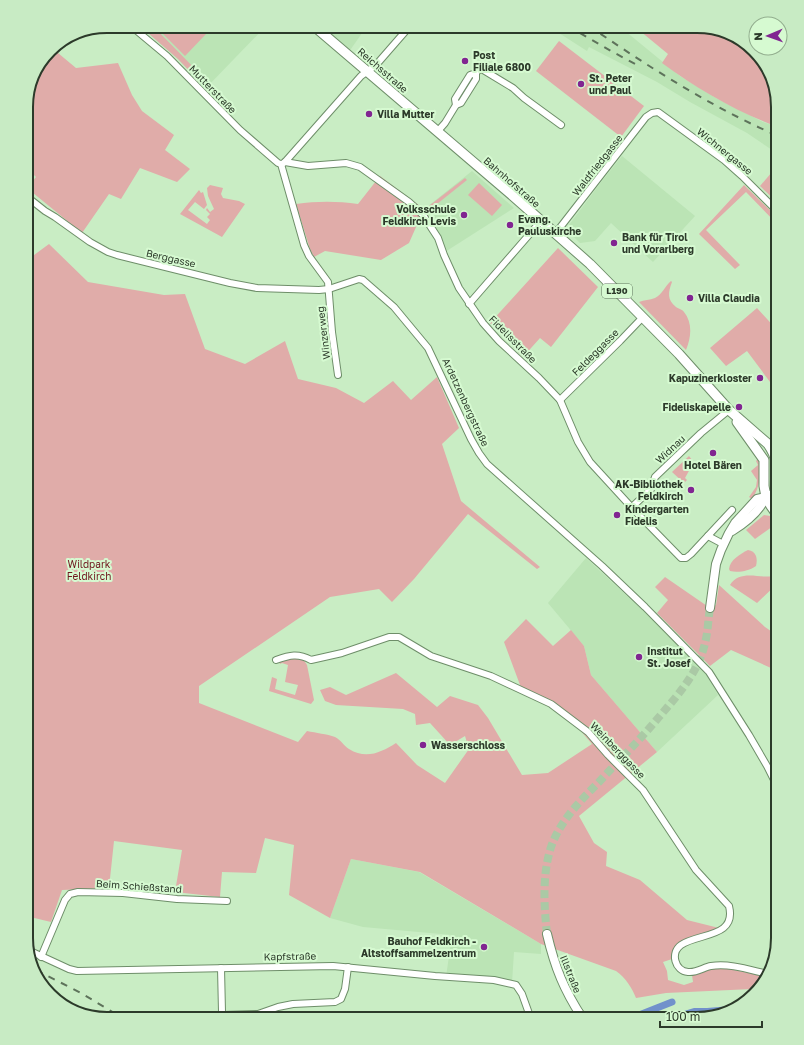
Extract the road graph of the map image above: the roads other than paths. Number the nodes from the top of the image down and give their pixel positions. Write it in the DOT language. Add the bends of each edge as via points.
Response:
graph roads {
  1 [pos="139,33"];
  2 [pos="322,33"];
  3 [pos="404,33"];
  4 [pos="367,71"];
  5 [pos="658,112"];
  6 [pos="561,125"];
  7 [pos="437,132"];
  8 [pos="283,163"];
  9 [pos="33,202"];
  10 [pos="771,204"];
  11 [pos="541,221"];
  12 [pos="555,234"];
  13 [pos="329,289"];
  14 [pos="470,304"];
  15 [pos="643,317"];
  16 [pos="338,375"];
  17 [pos="560,400"];
  18 [pos="729,410"];
  19 [pos="771,447"];
  20 [pos="771,454"];
  21 [pos="764,460"];
  22 [pos="771,461"];
  23 [pos="771,496"];
  24 [pos="766,497"];
  25 [pos="771,506"];
  26 [pos="631,508"];
  27 [pos="732,510"];
  28 [pos="708,536"];
  29 [pos="723,544"];
  30 [pos="710,608"];
  31 [pos="276,660"];
  32 [pos="771,774"];
  33 [pos="227,901"];
  34 [pos="547,934"];
  35 [pos="35,954"];
  36 [pos="41,957"];
  37 [pos="348,967"];
  38 [pos="221,968"];
  39 [pos="762,973"];
  40 [pos="224,1012"];
  41 [pos="264,1012"];
  42 [pos="528,1012"];
  43 [pos="578,1012"];
  1 -- 8 [label="street, Mutterstraße" via="182,70 240,130 278,163"];
  2 -- 4 [label="main road, Reichsstraße / L190"];
  3 -- 4 [label="street" via="376,65"];
  4 -- 7 [label="main road, Reichsstraße / L190"];
  4 -- 8 [label="street"];
  5 -- 10 [label="street, Wichnergasse" via="735,170"];
  5 -- 12 [label="street, Waldfriedgasse" via="646,117"];
  6 -- 7 [label="street" via="513,88 480,68 461,103 456,105"];
  7 -- 11 [label="main road, Bahnhofstraße / L190"];
  8 -- 13 [label="street" via="304,245 328,282"];
  8 -- 14 [label="street, Fidelisstraße" via="308,166 354,164 397,192 423,215 431,226 454,278"];
  9 -- 13 [label="street, Berggasse" via="90,242 117,255 257,288"];
  11 -- 12 [label="main road, Bahnhofstraße / L190"];
  11 -- 14 [label="street"];
  12 -- 15 [label="main road, Bahnhofstraße / L190" via="590,264"];
  13 -- 16 [label="street, Winzerweg"];
  13 -- 32 [label="street, Ardetzenbergstraße" via="363,280 394,307 431,352 471,439 487,464 624,586 709,672"];
  14 -- 17 [label="street, Fidelisstraße" via="496,338"];
  15 -- 17 [label="street, Feldeggasse"];
  15 -- 18 [label="main road, Bahnhofstraße / L190"];
  17 -- 26 [label="street, Fidelisstraße" via="578,442 590,462"];
  18 -- 19 [label="main road, Bahnhofstraße / L190"];
  18 -- 21 [label="main road, Bahnhofstraße / L190"];
  18 -- 26 [label="street, Widnau" via="701,433 655,478 650,489"];
  20 -- 21 [label="main road"];
  21 -- 22 [label="main road"];
  21 -- 24 [label="main road"];
  23 -- 24 [label="main road"];
  24 -- 25 [label="main road"];
  24 -- 29 [label="main road" via="753,502 735,523"];
  26 -- 28 [label="street, Fidelisstraße" via="681,558 691,554"];
  27 -- 28 [label="street"];
  28 -- 29 [label="street"];
  29 -- 30 [label="main road" via="716,564"];
  31 -- 39 [label="street, Weinberggasse" via="294,655 311,660 342,653 389,637 399,637 431,656 491,676 551,704 588,732 643,790 696,870 729,906 730,918 727,926 711,935 681,945 675,953 676,962 681,970 692,972 709,966 724,965"];
  33 -- 36 [label="street, Beim Schießstand" via="123,893 70,894 65,900"];
  34 -- 43 [label="main road, Illstraße" via="560,979"];
  35 -- 36 [label="street, Kapfstraße"];
  36 -- 38 [label="street, Kapfstraße" via="77,971"];
  37 -- 38 [label="street, Kapfstraße"];
  37 -- 41 [label="street" via="341,999 335,1002 293,1004"];
  37 -- 42 [label="street, Kapfstraße" via="509,982 520,989"];
  38 -- 40 [label="street"];
}
